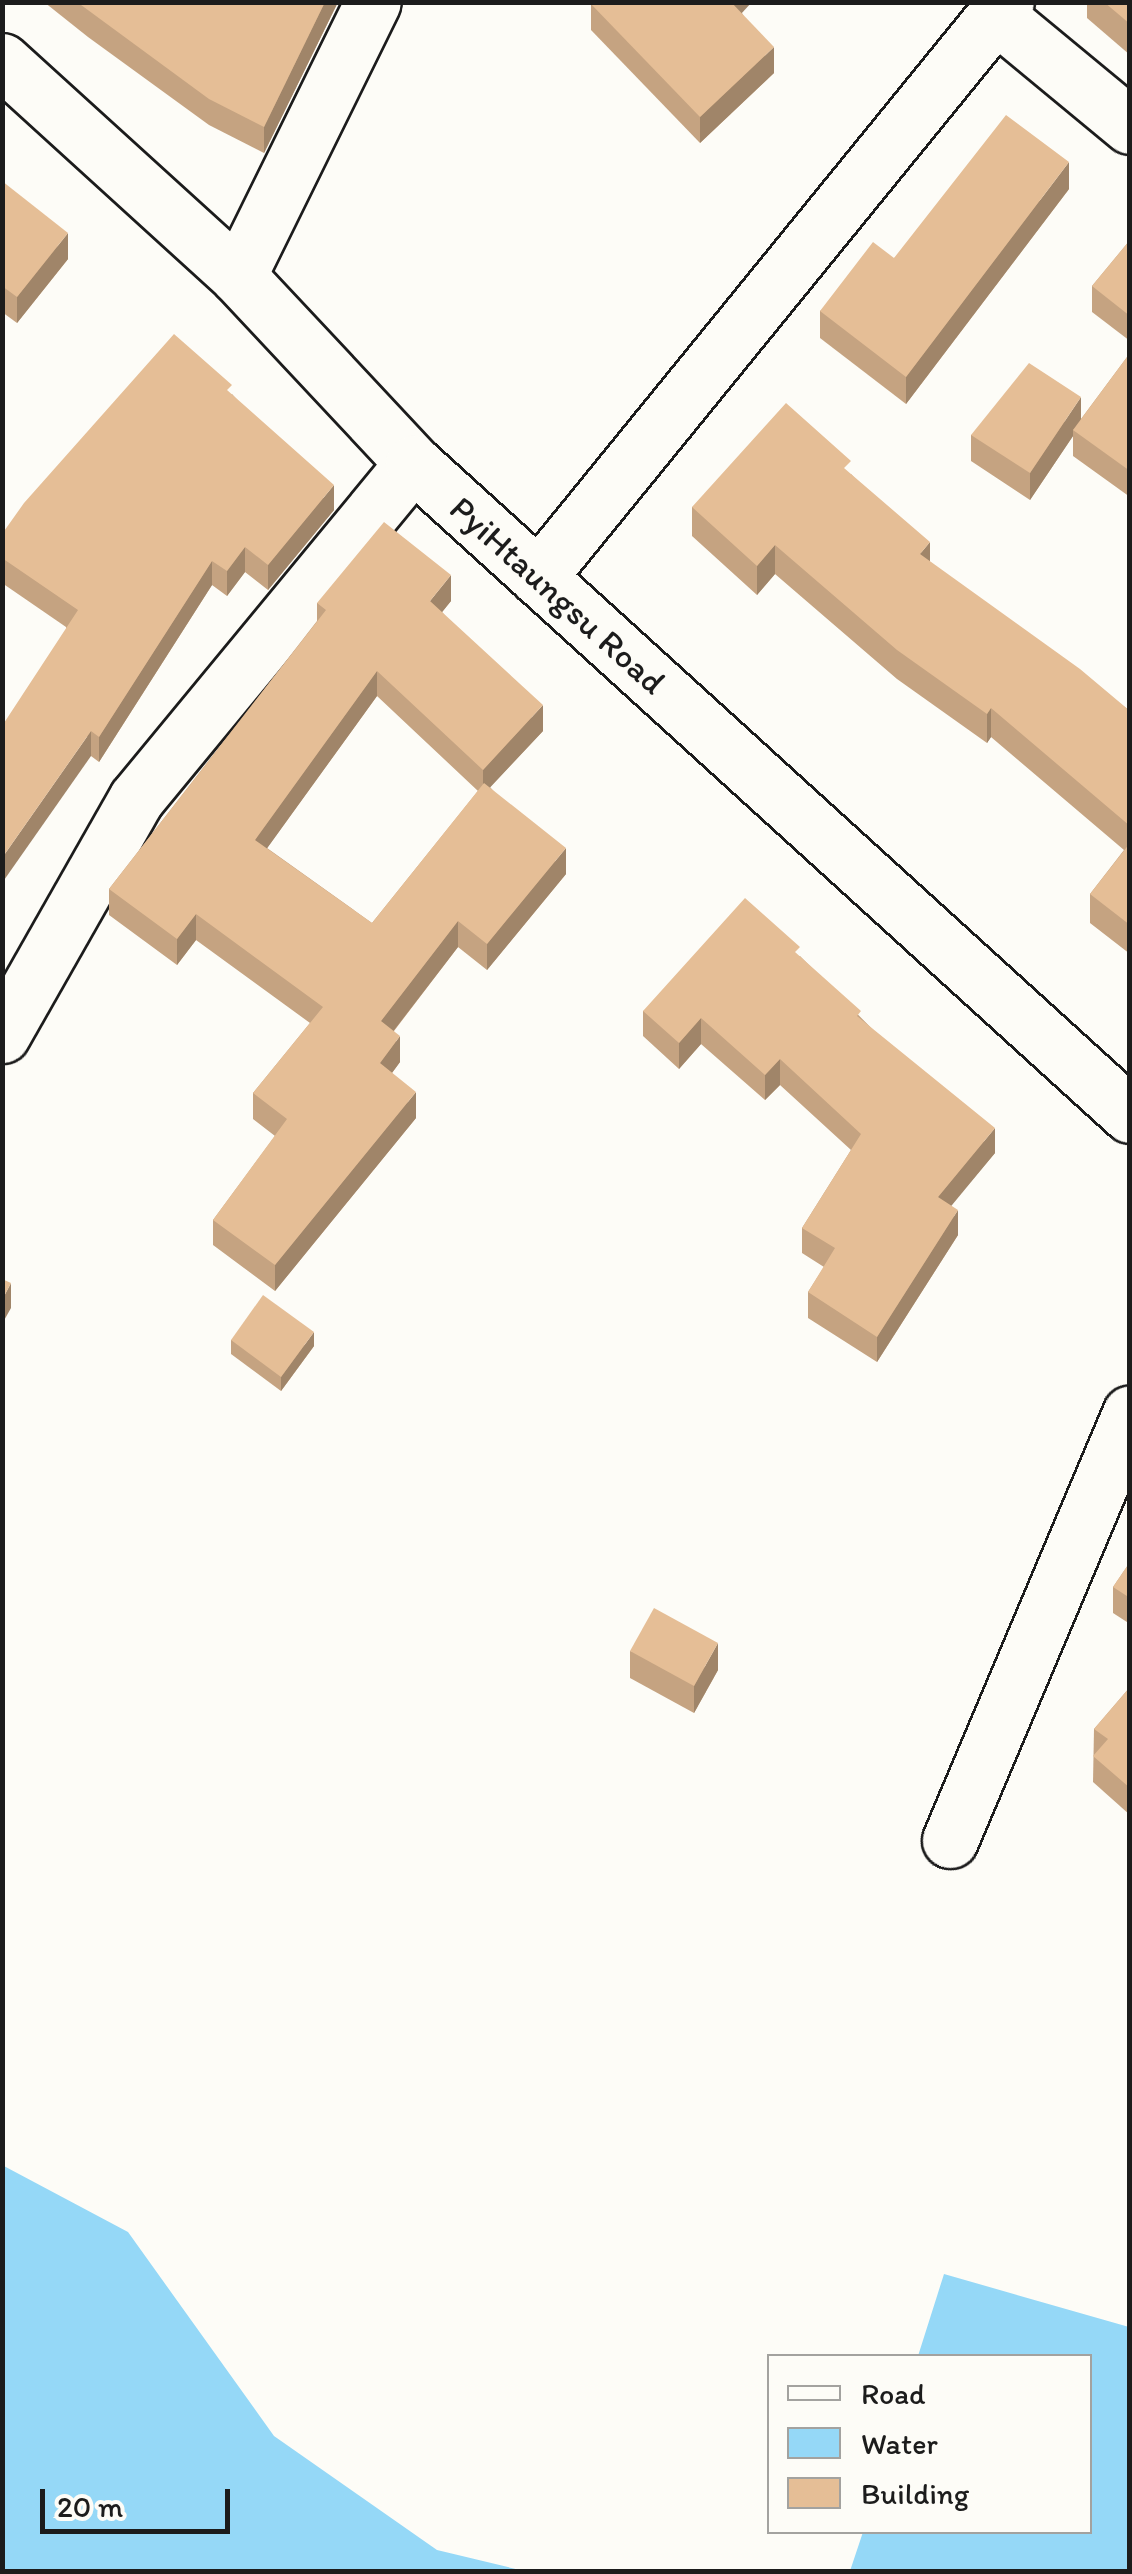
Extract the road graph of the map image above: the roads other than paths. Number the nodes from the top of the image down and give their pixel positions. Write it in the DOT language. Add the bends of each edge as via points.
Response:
graph roads {
  1 [pos="373,2"];
  2 [pos="1001,9"];
  3 [pos="2,61"];
  4 [pos="1130,126"];
  5 [pos="238,276"];
  6 [pos="413,463"];
  7 [pos="538,577"];
  8 [pos="2,1035"];
  9 [pos="1130,1115"];
  10 [pos="1130,1413"];
  11 [pos="950,1840"];
  1 -- 5 [label="main road"];
  2 -- 4 [label="main road"];
  2 -- 7 [label="main road"];
  3 -- 5 [label="main road, PyiHtaungsu Road"];
  5 -- 6 [label="main road, PyiHtaungsu Road"];
  6 -- 7 [label="main road, PyiHtaungsu Road"];
  6 -- 8 [label="main road" via="136,799"];
  7 -- 9 [label="main road, PyiHtaungsu Road"];
  10 -- 11 [label="main road"];
}
